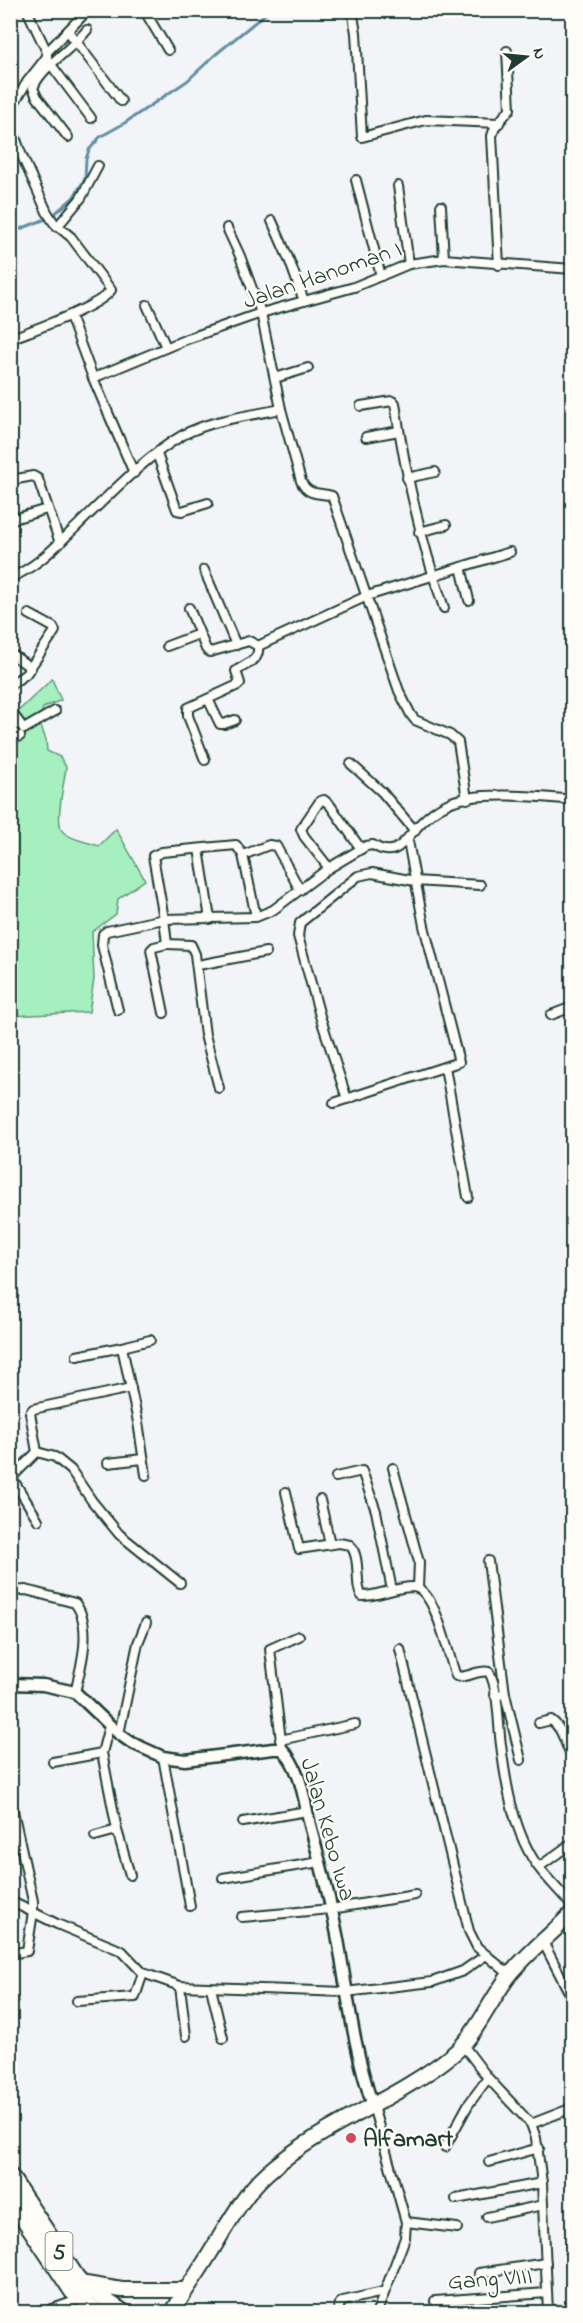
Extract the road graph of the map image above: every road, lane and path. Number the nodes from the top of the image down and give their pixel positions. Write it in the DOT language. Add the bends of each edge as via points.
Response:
graph roads {
  1 [pos="27,10"];
  2 [pos="88,10"];
  3 [pos="144,10"];
  4 [pos="352,10"];
  5 [pos="87,30"];
  6 [pos="68,31"];
  7 [pos="77,42"];
  8 [pos="168,50"];
  9 [pos="507,51"];
  10 [pos="48,58"];
  11 [pos="120,101"];
  12 [pos="10,110"];
  13 [pos="91,118"];
  14 [pos="10,123"];
  15 [pos="500,123"];
  16 [pos="68,137"];
  17 [pos="99,166"];
  18 [pos="356,180"];
  19 [pos="398,186"];
  20 [pos="441,206"];
  21 [pos="272,221"];
  22 [pos="56,225"];
  23 [pos="227,228"];
  24 [pos="444,259"];
  25 [pos="409,264"];
  26 [pos="499,265"];
  27 [pos="573,269"];
  28 [pos="381,276"];
  29 [pos="304,301"];
  30 [pos="147,305"];
  31 [pos="261,313"];
  32 [pos="70,316"];
  33 [pos="10,339"];
  34 [pos="166,347"];
  35 [pos="308,368"];
  36 [pos="93,378"];
  37 [pos="275,378"];
  38 [pos="361,406"];
  39 [pos="281,409"];
  40 [pos="399,431"];
  41 [pos="366,437"];
  42 [pos="157,454"];
  43 [pos="435,472"];
  44 [pos="134,473"];
  45 [pos="10,474"];
  46 [pos="406,478"];
  47 [pos="208,503"];
  48 [pos="47,509"];
  49 [pos="10,520"];
  50 [pos="447,525"];
  51 [pos="419,532"];
  52 [pos="60,543"];
  53 [pos="510,552"];
  54 [pos="460,567"];
  55 [pos="204,570"];
  56 [pos="432,575"];
  57 [pos="10,578"];
  58 [pos="367,596"];
  59 [pos="468,600"];
  60 [pos="189,608"];
  61 [pos="444,608"];
  62 [pos="29,614"];
  63 [pos="199,634"];
  64 [pos="236,645"];
  65 [pos="167,646"];
  66 [pos="258,646"];
  67 [pos="10,653"];
  68 [pos="31,668"];
  69 [pos="10,685"];
  70 [pos="208,699"];
  71 [pos="10,710"];
  72 [pos="54,711"];
  73 [pos="235,720"];
  74 [pos="20,736"];
  75 [pos="10,740"];
  76 [pos="205,760"];
  77 [pos="351,764"];
  78 [pos="467,799"];
  79 [pos="573,800"];
  80 [pos="415,831"];
  81 [pos="408,841"];
  82 [pos="199,849"];
  83 [pos="361,849"];
  84 [pos="243,855"];
  85 [pos="329,868"];
  86 [pos="416,881"];
  87 [pos="480,885"];
  88 [pos="300,890"];
  89 [pos="256,917"];
  90 [pos="210,919"];
  91 [pos="164,920"];
  92 [pos="167,944"];
  93 [pos="266,952"];
  94 [pos="198,965"];
  95 [pos="573,1007"];
  96 [pos="118,1010"];
  97 [pos="164,1013"];
  98 [pos="551,1015"];
  99 [pos="445,1067"];
  100 [pos="219,1088"];
  101 [pos="347,1099"];
  102 [pos="334,1103"];
  103 [pos="468,1197"];
  104 [pos="10,1282"];
  105 [pos="13,1293"];
  106 [pos="150,1340"];
  107 [pos="122,1347"];
  108 [pos="77,1356"];
  109 [pos="131,1388"];
  110 [pos="37,1452"];
  111 [pos="144,1459"];
  112 [pos="108,1463"];
  113 [pos="393,1468"];
  114 [pos="146,1474"];
  115 [pos="336,1477"];
  116 [pos="11,1479"];
  117 [pos="286,1492"];
  118 [pos="320,1500"];
  119 [pos="38,1520"];
  120 [pos="330,1544"];
  121 [pos="488,1562"];
  122 [pos="180,1583"];
  123 [pos="418,1588"];
  124 [pos="392,1590"];
  125 [pos="10,1591"];
  126 [pos="146,1623"];
  127 [pos="299,1636"];
  128 [pos="400,1649"];
  129 [pos="10,1684"];
  130 [pos="75,1692"];
  131 [pos="505,1694"];
  132 [pos="495,1695"];
  133 [pos="540,1723"];
  134 [pos="355,1724"];
  135 [pos="109,1726"];
  136 [pos="119,1734"];
  137 [pos="281,1744"];
  138 [pos="102,1753"];
  139 [pos="163,1757"];
  140 [pos="573,1757"];
  141 [pos="521,1760"];
  142 [pos="52,1762"];
  143 [pos="10,1797"];
  144 [pos="307,1811"];
  145 [pos="243,1822"];
  146 [pos="117,1830"];
  147 [pos="95,1836"];
  148 [pos="573,1843"];
  149 [pos="320,1862"];
  150 [pos="539,1868"];
  151 [pos="130,1875"];
  152 [pos="223,1878"];
  153 [pos="415,1895"];
  154 [pos="10,1901"];
  155 [pos="190,1906"];
  156 [pos="573,1906"];
  157 [pos="331,1909"];
  158 [pos="33,1912"];
  159 [pos="573,1913"];
  160 [pos="242,1917"];
  161 [pos="542,1940"];
  162 [pos="10,1954"];
  163 [pos="486,1955"];
  164 [pos="143,1973"];
  165 [pos="510,1975"];
  166 [pos="180,1986"];
  167 [pos="211,1988"];
  168 [pos="345,1992"];
  169 [pos="573,1998"];
  170 [pos="77,2001"];
  171 [pos="186,2036"];
  172 [pos="223,2038"];
  173 [pos="463,2045"];
  174 [pos="488,2078"];
  175 [pos="373,2106"];
  176 [pos="573,2108"];
  177 [pos="531,2124"];
  178 [pos="445,2147"];
  179 [pos="539,2148"];
  180 [pos="489,2162"];
  181 [pos="10,2175"];
  182 [pos="542,2182"];
  183 [pos="10,2199"];
  184 [pos="456,2199"];
  185 [pos="543,2205"];
  186 [pos="487,2217"];
  187 [pos="406,2222"];
  188 [pos="457,2228"];
  189 [pos="546,2263"];
  190 [pos="479,2273"];
  191 [pos="81,2283"];
  192 [pos="185,2290"];
  193 [pos="384,2292"];
  194 [pos="547,2293"];
  195 [pos="435,2301"];
  196 [pos="90,2308"];
  197 [pos="44,2313"];
  198 [pos="124,2313"];
  199 [pos="173,2313"];
  200 [pos="338,2313"];
  201 [pos="377,2313"];
  202 [pos="548,2313"];
  1 -- 10 [label="street"];
  2 -- 6 [label="street"];
  3 -- 8 [label="street"];
  4 -- 15 [label="street" via="362,137 426,120"];
  5 -- 7 [label="street"];
  6 -- 7 [label="street"];
  6 -- 10 [label="street"];
  7 -- 10 [label="street"];
  7 -- 11 [label="street"];
  9 -- 15 [label="street" via="511,105"];
  10 -- 12 [label="street"];
  10 -- 13 [label="street"];
  10 -- 16 [label="street" via="33,88"];
  14 -- 22 [label="street" via="46,212"];
  15 -- 26 [label="street" via="492,136"];
  17 -- 22 [label="street" via="81,198"];
  18 -- 28 [label="street"];
  19 -- 25 [label="street"];
  20 -- 24 [label="street"];
  21 -- 29 [label="street"];
  22 -- 32 [label="street" via="71,237 111,290"];
  23 -- 31 [label="street"];
  24 -- 25 [label="street, Jalan Hanoman I"];
  24 -- 26 [label="street, Jalan Hanoman I"];
  25 -- 28 [label="street, Jalan Hanoman I"];
  26 -- 27 [label="street, Jalan Hanoman I"];
  28 -- 29 [label="street, Jalan Hanoman I"];
  29 -- 31 [label="street, Jalan Hanoman I"];
  30 -- 34 [label="street"];
  31 -- 34 [label="street, Jalan Hanoman I"];
  31 -- 37 [label="street"];
  32 -- 33 [label="street"];
  32 -- 36 [label="street"];
  34 -- 36 [label="street, Jalan Hanoman I"];
  35 -- 37 [label="street"];
  36 -- 44 [label="street"];
  37 -- 39 [label="street"];
  38 -- 40 [label="street" via="394,402"];
  39 -- 42 [label="street" via="206,425 181,436"];
  39 -- 58 [label="street" via="303,487 316,495 332,496"];
  40 -- 41 [label="street"];
  40 -- 46 [label="street"];
  42 -- 44 [label="street"];
  42 -- 47 [label="street" via="177,510"];
  43 -- 46 [label="street"];
  44 -- 52 [label="street"];
  45 -- 48 [label="street" via="17,479 36,476"];
  46 -- 51 [label="street"];
  48 -- 49 [label="street"];
  48 -- 52 [label="street"];
  50 -- 51 [label="street"];
  51 -- 56 [label="street"];
  52 -- 57 [label="street" via="31,567"];
  53 -- 54 [label="street"];
  54 -- 56 [label="street"];
  54 -- 59 [label="street"];
  55 -- 64 [label="street"];
  56 -- 58 [label="street"];
  56 -- 61 [label="street"];
  58 -- 66 [label="street"];
  58 -- 78 [label="street" via="392,673 411,715 458,742"];
  60 -- 63 [label="street"];
  62 -- 68 [label="street" via="55,631"];
  63 -- 64 [label="street" via="210,652"];
  63 -- 65 [label="street"];
  64 -- 66 [label="street" via="249,641"];
  66 -- 70 [label="street" via="253,662 236,670 239,684"];
  67 -- 68 [label="street"];
  68 -- 69 [label="street"];
  70 -- 73 [label="street" via="220,724"];
  70 -- 76 [label="street" via="187,711"];
  71 -- 72 [label="street" via="24,729"];
  74 -- 75 [label="street"];
  77 -- 80 [label="street" via="382,792"];
  78 -- 79 [label="street" via="509,796"];
  78 -- 80 [label="street" via="444,805"];
  80 -- 81 [label="street"];
  81 -- 83 [label="street" via="388,851 373,845"];
  81 -- 86 [label="street"];
  82 -- 84 [label="street" via="236,845"];
  82 -- 90 [label="street"];
  82 -- 91 [label="street" via="153,856"];
  83 -- 85 [label="street"];
  83 -- 85 [label="street" via="330,805 320,801 302,830"];
  84 -- 88 [label="street" via="276,846"];
  84 -- 89 [label="street"];
  85 -- 88 [label="street"];
  86 -- 87 [label="street"];
  86 -- 99 [label="street" via="459,1056 457,1064"];
  86 -- 101 [label="street" via="362,874 299,927 298,936 320,1016"];
  88 -- 89 [label="street"];
  89 -- 90 [label="street"];
  90 -- 91 [label="street"];
  91 -- 92 [label="street"];
  91 -- 96 [label="street" via="103,934 102,945"];
  92 -- 94 [label="street" via="191,945"];
  92 -- 97 [label="street" via="151,950"];
  93 -- 94 [label="street"];
  94 -- 100 [label="street" via="205,1035"];
  95 -- 98 [label="street"];
  99 -- 101 [label="street"];
  99 -- 103 [label="street"];
  101 -- 102 [label="street"];
  104 -- 105 [label="street"];
  106 -- 107 [label="street"];
  107 -- 108 [label="street"];
  107 -- 109 [label="street"];
  109 -- 110 [label="street" via="33,1409 30,1413"];
  109 -- 111 [label="street"];
  110 -- 116 [label="street"];
  110 -- 122 [label="street" via="55,1458 71,1470 119,1534"];
  111 -- 112 [label="street"];
  111 -- 114 [label="street"];
  113 -- 123 [label="street" via="419,1562"];
  115 -- 124 [label="street" via="362,1471 376,1511"];
  116 -- 119 [label="street"];
  117 -- 120 [label="street" via="299,1549"];
  118 -- 120 [label="street"];
  120 -- 124 [label="street" via="353,1548 362,1596"];
  121 -- 131 [label="street"];
  123 -- 124 [label="street"];
  123 -- 132 [label="street" via="435,1611 456,1676 489,1672"];
  125 -- 130 [label="street" via="26,1590 75,1603 79,1608 84,1632"];
  126 -- 136 [label="street"];
  127 -- 137 [label="street" via="270,1649"];
  128 -- 163 [label="street" via="469,1931"];
  129 -- 130 [label="street" via="43,1684"];
  130 -- 135 [label="street, Jalan Kebo Iwa"];
  131 -- 132 [label="street"];
  131 -- 141 [label="street"];
  132 -- 150 [label="street" via="506,1783 517,1821"];
  133 -- 140 [label="street" via="554,1722"];
  134 -- 137 [label="street"];
  135 -- 136 [label="street, Jalan Kebo Iwa"];
  135 -- 138 [label="street"];
  136 -- 139 [label="street, Jalan Kebo Iwa"];
  137 -- 139 [label="street, Jalan Kebo Iwa" via="185,1760"];
  137 -- 144 [label="street, Jalan Kebo Iwa" via="297,1775"];
  138 -- 142 [label="street"];
  138 -- 146 [label="street"];
  139 -- 155 [label="street"];
  143 -- 158 [label="street"];
  144 -- 145 [label="street"];
  144 -- 149 [label="street, Jalan Kebo Iwa"];
  146 -- 147 [label="street"];
  146 -- 151 [label="street"];
  148 -- 150 [label="street"];
  149 -- 152 [label="street"];
  149 -- 157 [label="street, Jalan Kebo Iwa"];
  150 -- 156 [label="street"];
  153 -- 157 [label="street"];
  154 -- 158 [label="street"];
  157 -- 160 [label="street"];
  157 -- 168 [label="street, Jalan Kebo Iwa"];
  158 -- 162 [label="street" via="27,1951"];
  158 -- 164 [label="street" via="122,1951"];
  159 -- 161 [label="highway"];
  161 -- 165 [label="highway"];
  161 -- 169 [label="street"];
  163 -- 165 [label="street"];
  163 -- 168 [label="street" via="463,1971 432,1982"];
  164 -- 166 [label="street"];
  164 -- 170 [label="street" via="135,1997"];
  165 -- 173 [label="highway"];
  166 -- 167 [label="street"];
  166 -- 171 [label="street"];
  167 -- 168 [label="street"];
  167 -- 172 [label="street"];
  168 -- 175 [label="street, Jalan Kebo Iwa"];
  173 -- 174 [label="street"];
  173 -- 175 [label="highway" via="410,2085"];
  174 -- 177 [label="street"];
  174 -- 178 [label="street" via="468,2104"];
  175 -- 187 [label="street"];
  175 -- 192 [label="highway" via="315,2140 260,2180"];
  176 -- 177 [label="street"];
  177 -- 179 [label="street"];
  179 -- 180 [label="street"];
  179 -- 182 [label="street"];
  181 -- 191 [label="highway, 5"];
  182 -- 184 [label="street"];
  182 -- 185 [label="street"];
  183 -- 196 [label="highway, 5" via="72,2292"];
  185 -- 186 [label="street"];
  185 -- 189 [label="street"];
  187 -- 188 [label="street"];
  187 -- 193 [label="street" via="405,2238"];
  189 -- 190 [label="street"];
  189 -- 194 [label="street"];
  191 -- 192 [label="highway" via="122,2290"];
  191 -- 198 [label="highway, 5"];
  192 -- 199 [label="highway"];
  193 -- 200 [label="street" via="343,2301"];
  193 -- 201 [label="street"];
  194 -- 195 [label="street, Gang VIII"];
  194 -- 202 [label="street"];
  196 -- 197 [label="street"];
}
